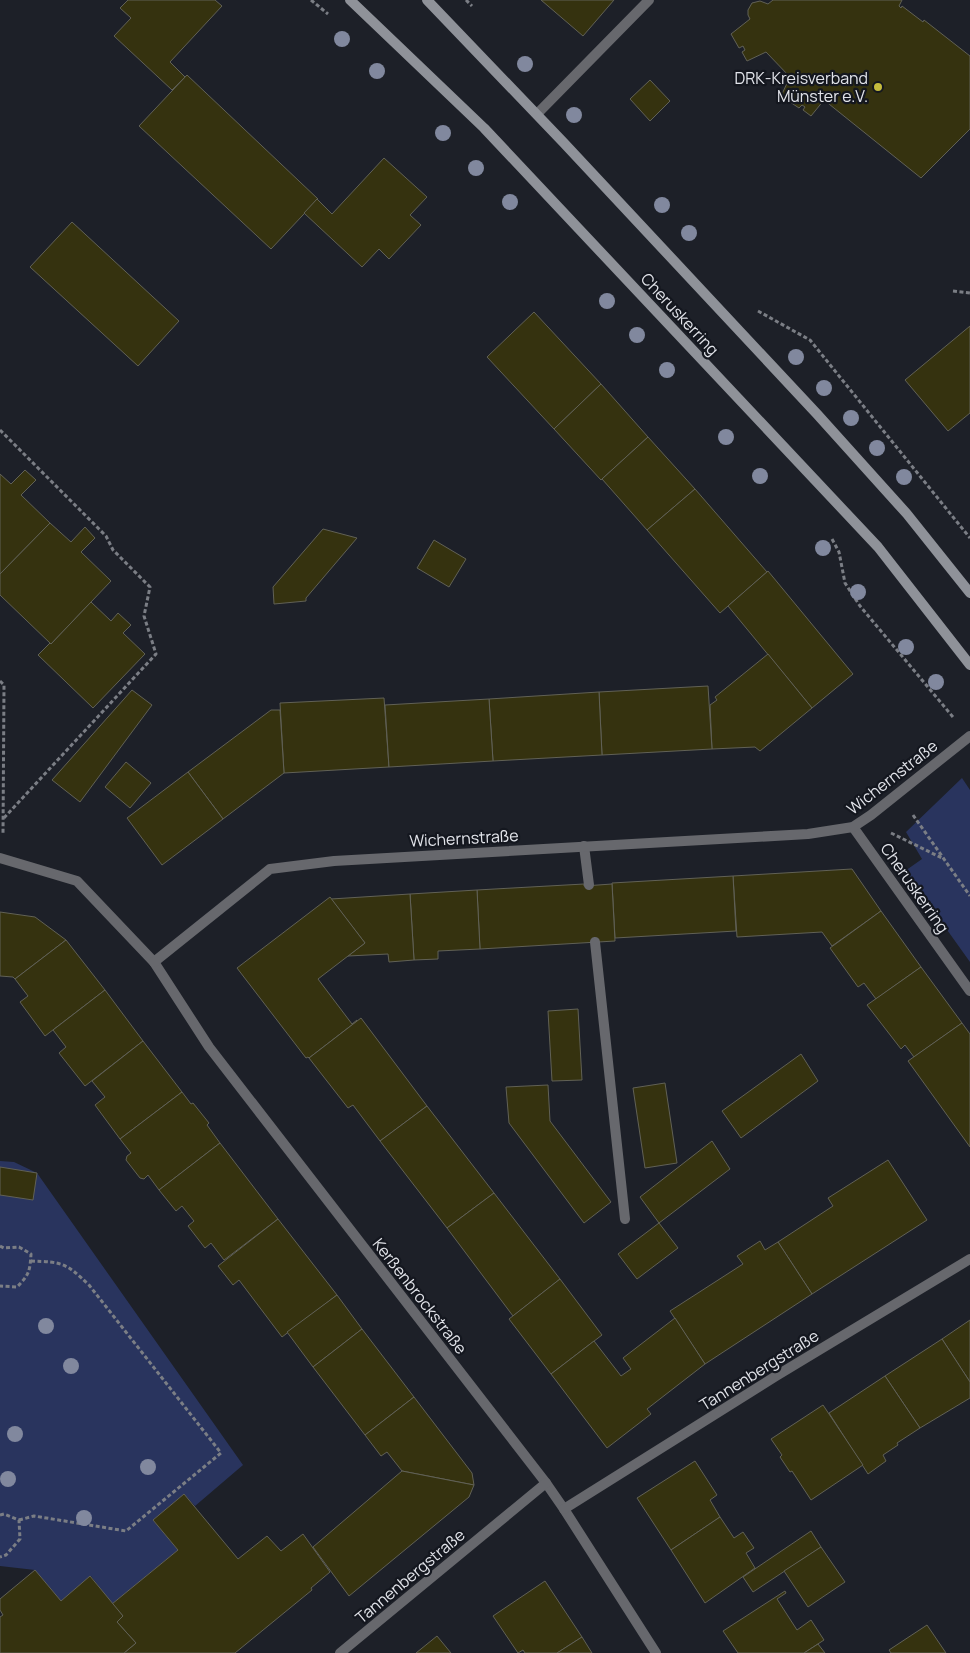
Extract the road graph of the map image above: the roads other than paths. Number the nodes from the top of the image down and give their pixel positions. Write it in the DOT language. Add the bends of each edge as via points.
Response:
graph roads {
  1 [pos="350,0"];
  2 [pos="427,0"];
  3 [pos="649,0"];
  4 [pos="537,114"];
  5 [pos="970,593"];
  6 [pos="970,665"];
  7 [pos="970,736"];
  8 [pos="853,827"];
  9 [pos="584,846"];
  10 [pos="1,858"];
  11 [pos="589,886"];
  12 [pos="595,942"];
  13 [pos="154,962"];
  14 [pos="970,991"];
  15 [pos="625,1219"];
  16 [pos="970,1259"];
  17 [pos="546,1483"];
  18 [pos="564,1509"];
  19 [pos="340,1653"];
  20 [pos="656,1653"];
  1 -- 6 [label="main road, Cheruskerring" via="484,128 871,539"];
  2 -- 4 [label="main road, Cheruskerring"];
  3 -- 4 [label="street"];
  4 -- 5 [label="main road, Cheruskerring" via="817,414 907,514"];
  7 -- 8 [label="street, Wichernstraße"];
  8 -- 9 [label="street, Wichernstraße" via="808,834"];
  8 -- 14 [label="street, Cheruskerring"];
  9 -- 11 [label="street"];
  9 -- 13 [label="street, Wichernstraße" via="334,861 270,869"];
  10 -- 13 [label="street" via="77,881"];
  12 -- 15 [label="street"];
  13 -- 17 [label="street, Kerßenbrockstraße" via="209,1047"];
  16 -- 18 [label="street, Tannenbergstraße"];
  17 -- 18 [label="street, Kerßenbrockstraße"];
  17 -- 19 [label="street, Tannenbergstraße"];
  18 -- 20 [label="street, Kerßenbrockstraße"];
}
